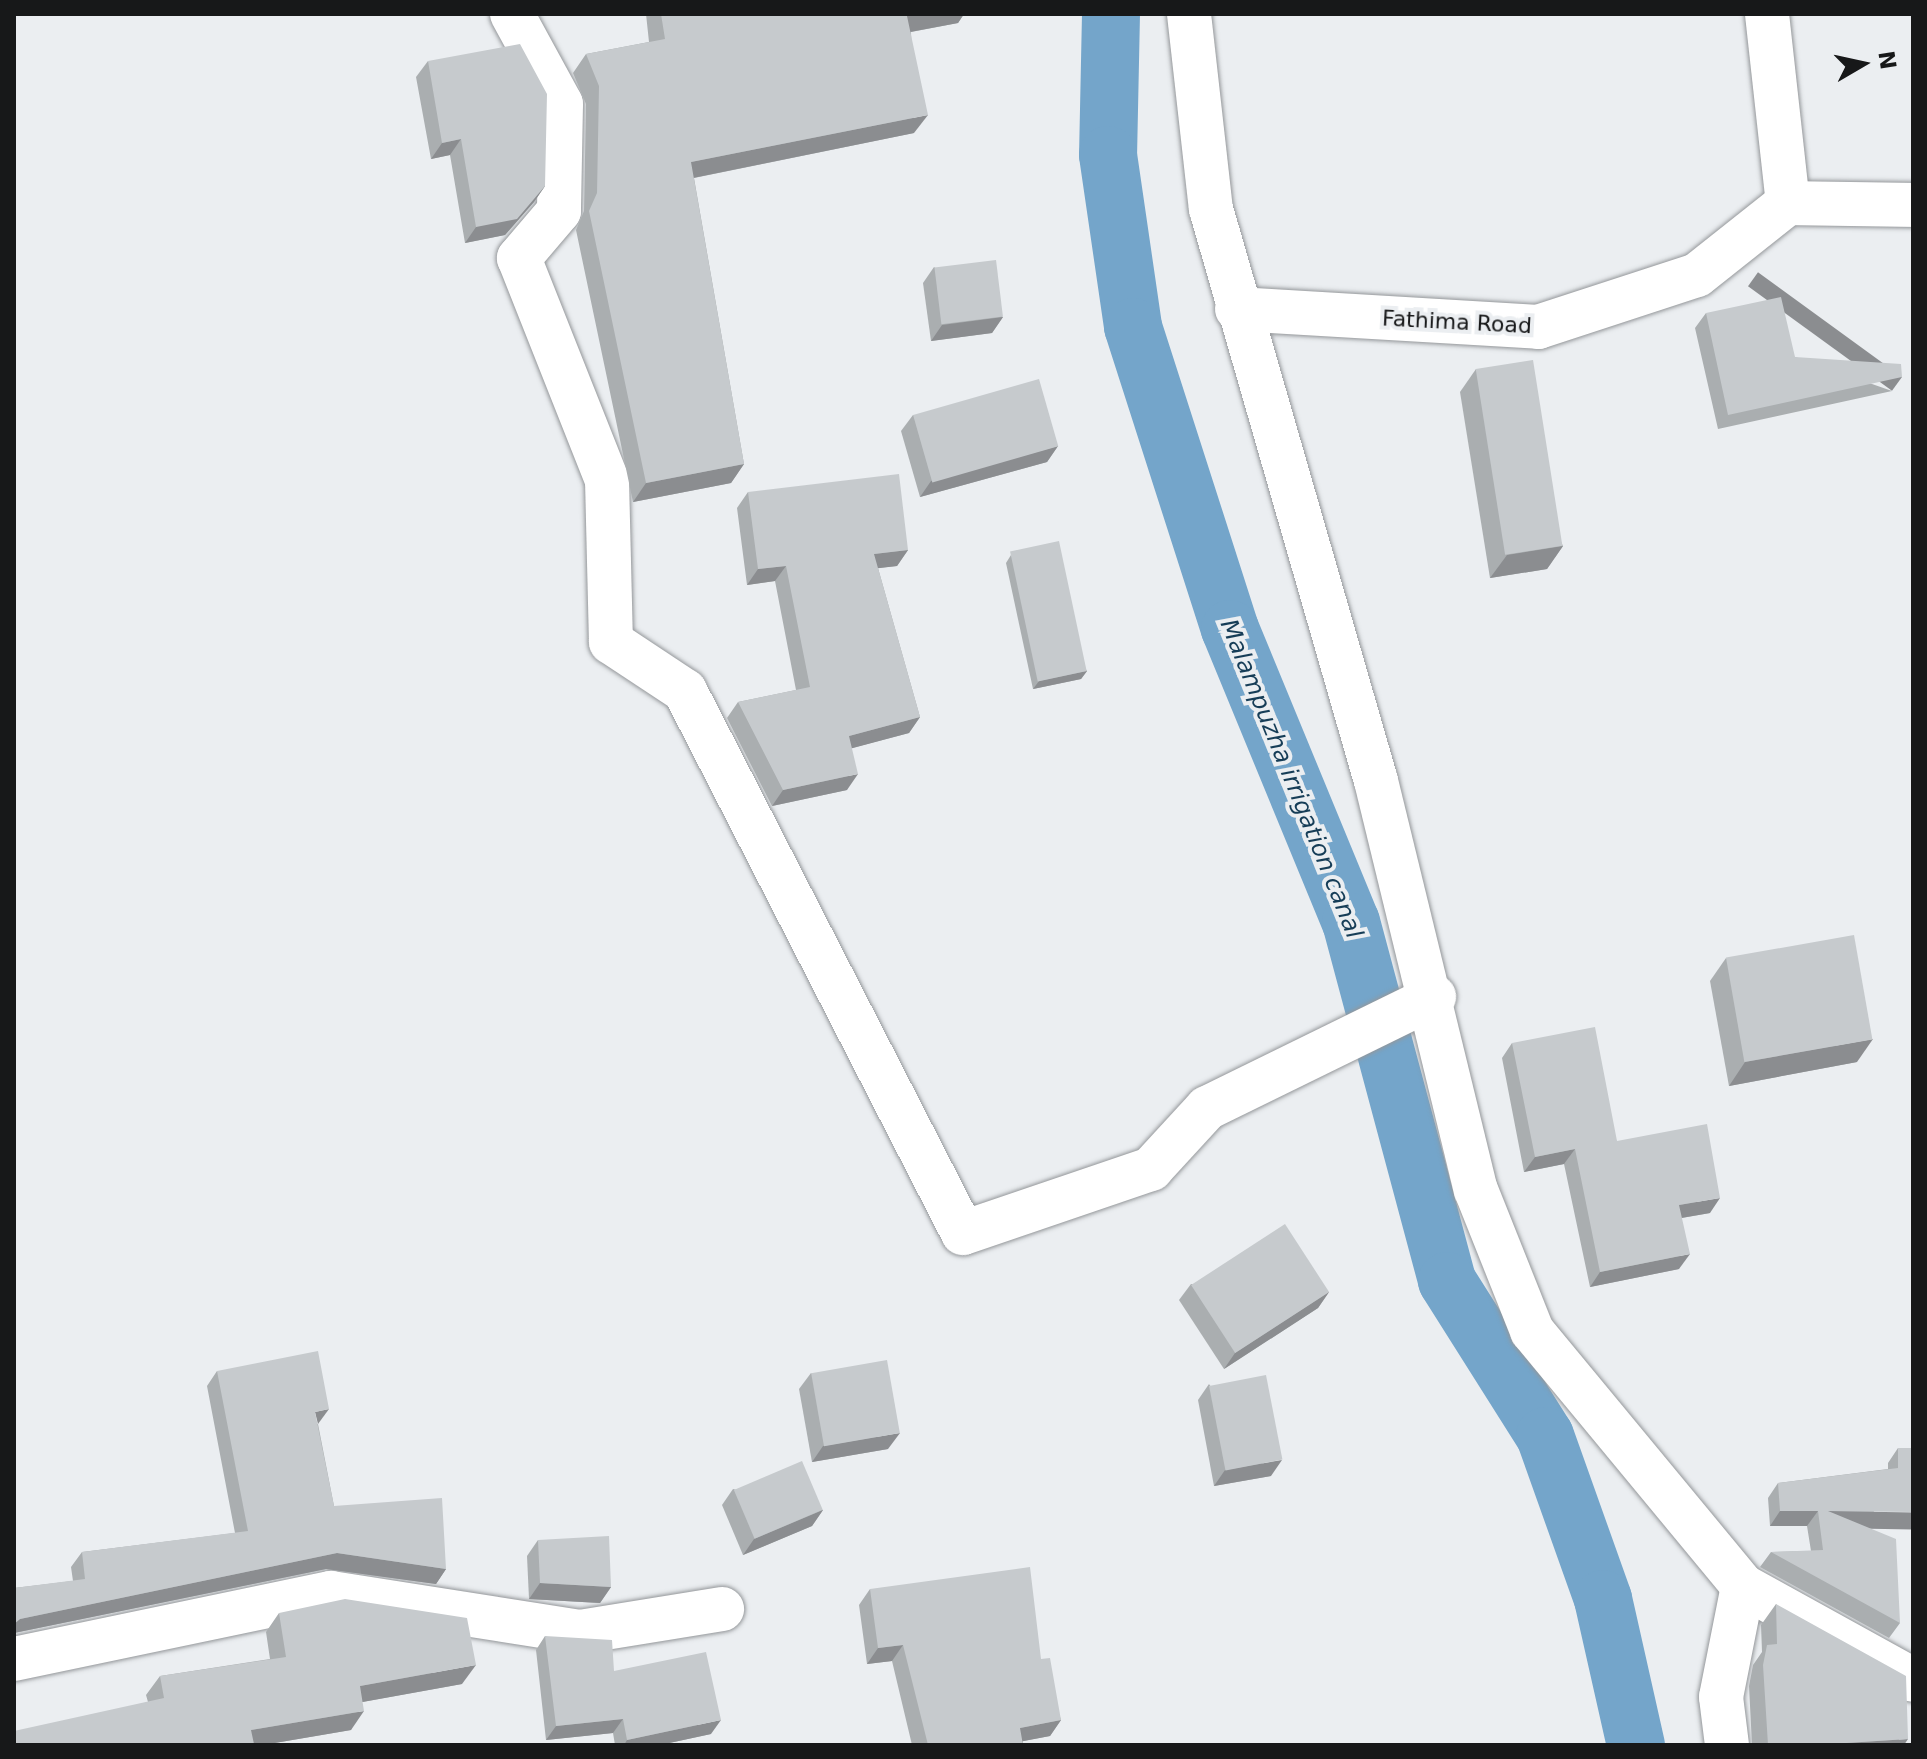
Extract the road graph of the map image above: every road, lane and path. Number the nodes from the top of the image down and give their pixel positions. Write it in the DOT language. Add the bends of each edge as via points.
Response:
graph roads {
  1 [pos="512,14"];
  2 [pos="1189,14"];
  3 [pos="1767,14"];
  4 [pos="1788,203"];
  5 [pos="1913,205"];
  6 [pos="1237,309"];
  7 [pos="1434,997"];
  8 [pos="1743,1586"];
  9 [pos="722,1609"];
  10 [pos="14,1659"];
  11 [pos="1913,1680"];
  12 [pos="1727,1745"];
  1 -- 7 [label="street" via="561,104 559,211 519,258 607,480 611,642 685,691 963,1233 1151,1169 1207,1108"];
  2 -- 6 [label="street" via="1211,209"];
  3 -- 4 [label="street"];
  4 -- 5 [label="street"];
  4 -- 6 [label="street, Fathima Road" via="1697,275 1538,327"];
  6 -- 7 [label="street"];
  7 -- 8 [label="street" via="1476,1190 1532,1331"];
  8 -- 11 [label="street"];
  8 -- 12 [label="street" via="1721,1697"];
  9 -- 10 [label="street" via="580,1632 331,1593"];
}
